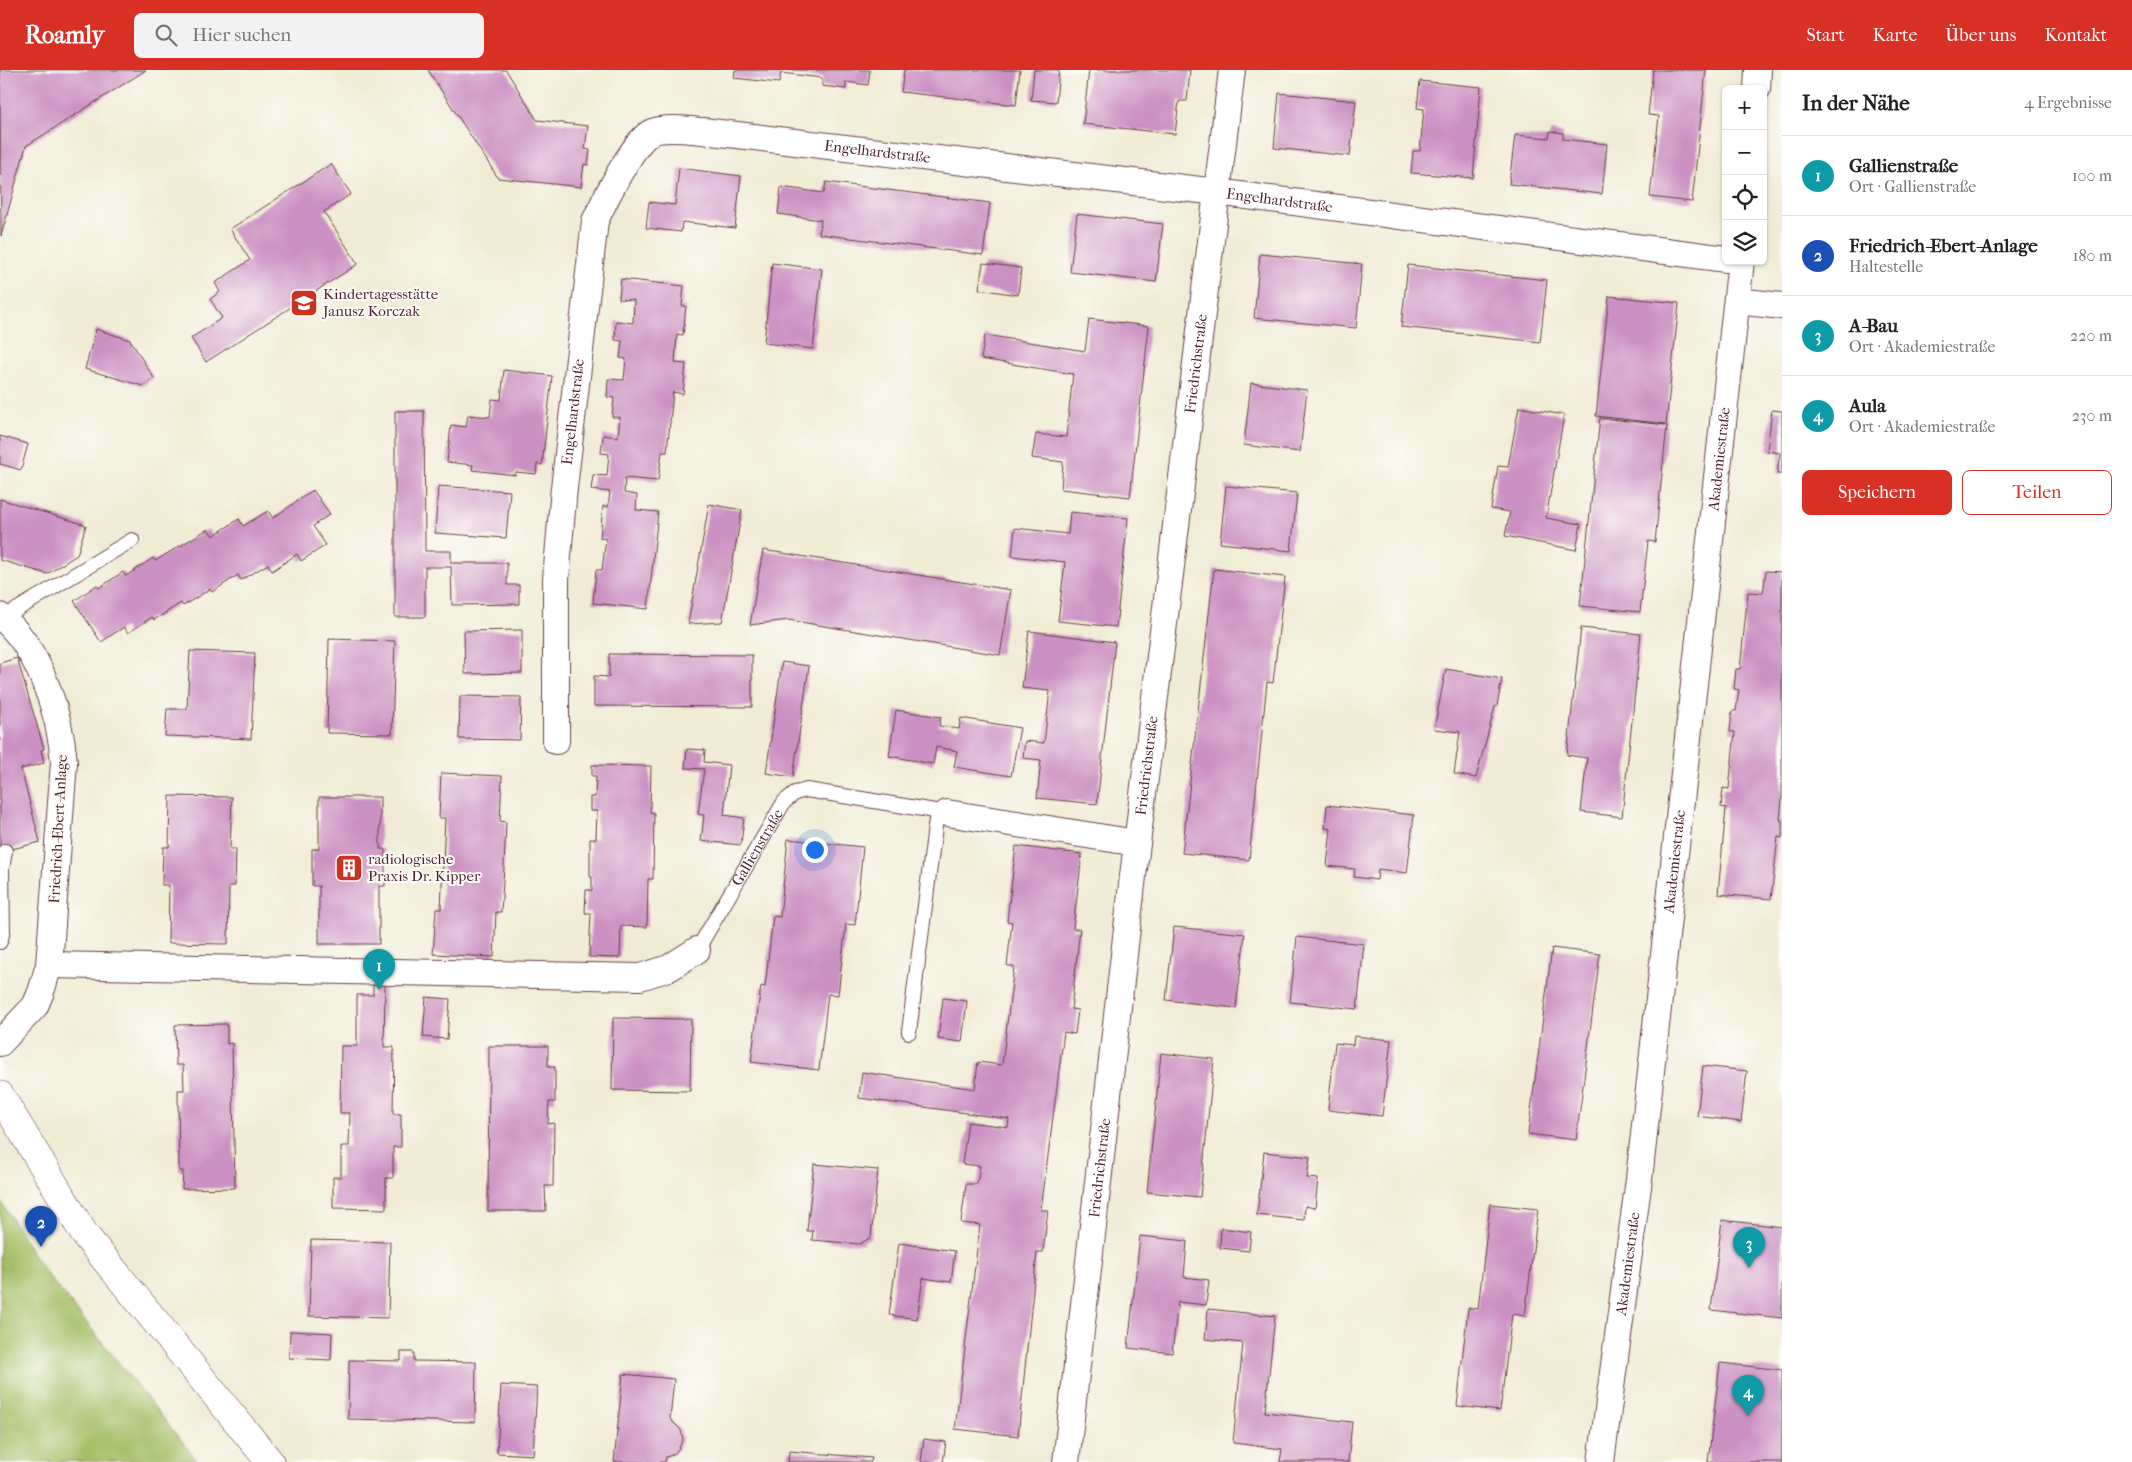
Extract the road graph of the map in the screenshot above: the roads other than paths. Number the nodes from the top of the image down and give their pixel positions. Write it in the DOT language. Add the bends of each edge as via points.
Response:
graph roads {
  1 [pos="1232,70"];
  2 [pos="1758,70"];
  3 [pos="1756,85"];
  4 [pos="1217,192"];
  5 [pos="1722,258"];
  6 [pos="1741,265"];
  7 [pos="1737,301"];
  8 [pos="1782,306"];
  9 [pos="132,540"];
  10 [pos="2,617"];
  11 [pos="556,741"];
  12 [pos="942,812"];
  13 [pos="1137,843"];
  14 [pos="5,850"];
  15 [pos="1,868"];
  16 [pos="0,942"];
  17 [pos="697,950"];
  18 [pos="49,965"];
  19 [pos="909,1032"];
  20 [pos="0,1043"];
  21 [pos="0,1095"];
  22 [pos="270,1462"];
  23 [pos="1066,1462"];
  24 [pos="1601,1462"];
  1 -- 4 [label="street, Friedrichstraße"];
  2 -- 3 [label="street"];
  4 -- 5 [label="street, Engelhardstraße"];
  4 -- 11 [label="street, Engelhardstraße" via="703,131 670,129 650,133 611,187 595,221 556,579"];
  4 -- 13 [label="street, Friedrichstraße"];
  6 -- 7 [label="street, Akademiestraße"];
  7 -- 8 [label="street"];
  7 -- 24 [label="street, Akademiestraße" via="1639,1179"];
  9 -- 10 [label="lane"];
  10 -- 18 [label="street, Friedrich-Ebert-Anlage" via="19,635 40,671 61,737 63,785"];
  12 -- 13 [label="street, Gallienstraße"];
  12 -- 17 [label="lane, Gallienstraße" via="807,790 795,793 784,802"];
  12 -- 19 [label="lane"];
  13 -- 23 [label="street, Friedrichstraße"];
  14 -- 15 [label="lane"];
  15 -- 16 [label="lane" via="3,931"];
  17 -- 18 [label="street, Gallienstraße" via="669,968 640,977"];
  18 -- 20 [label="street, Friedrich-Ebert-Anlage" via="35,1006"];
  21 -- 22 [label="main road" via="85,1234"];
}
